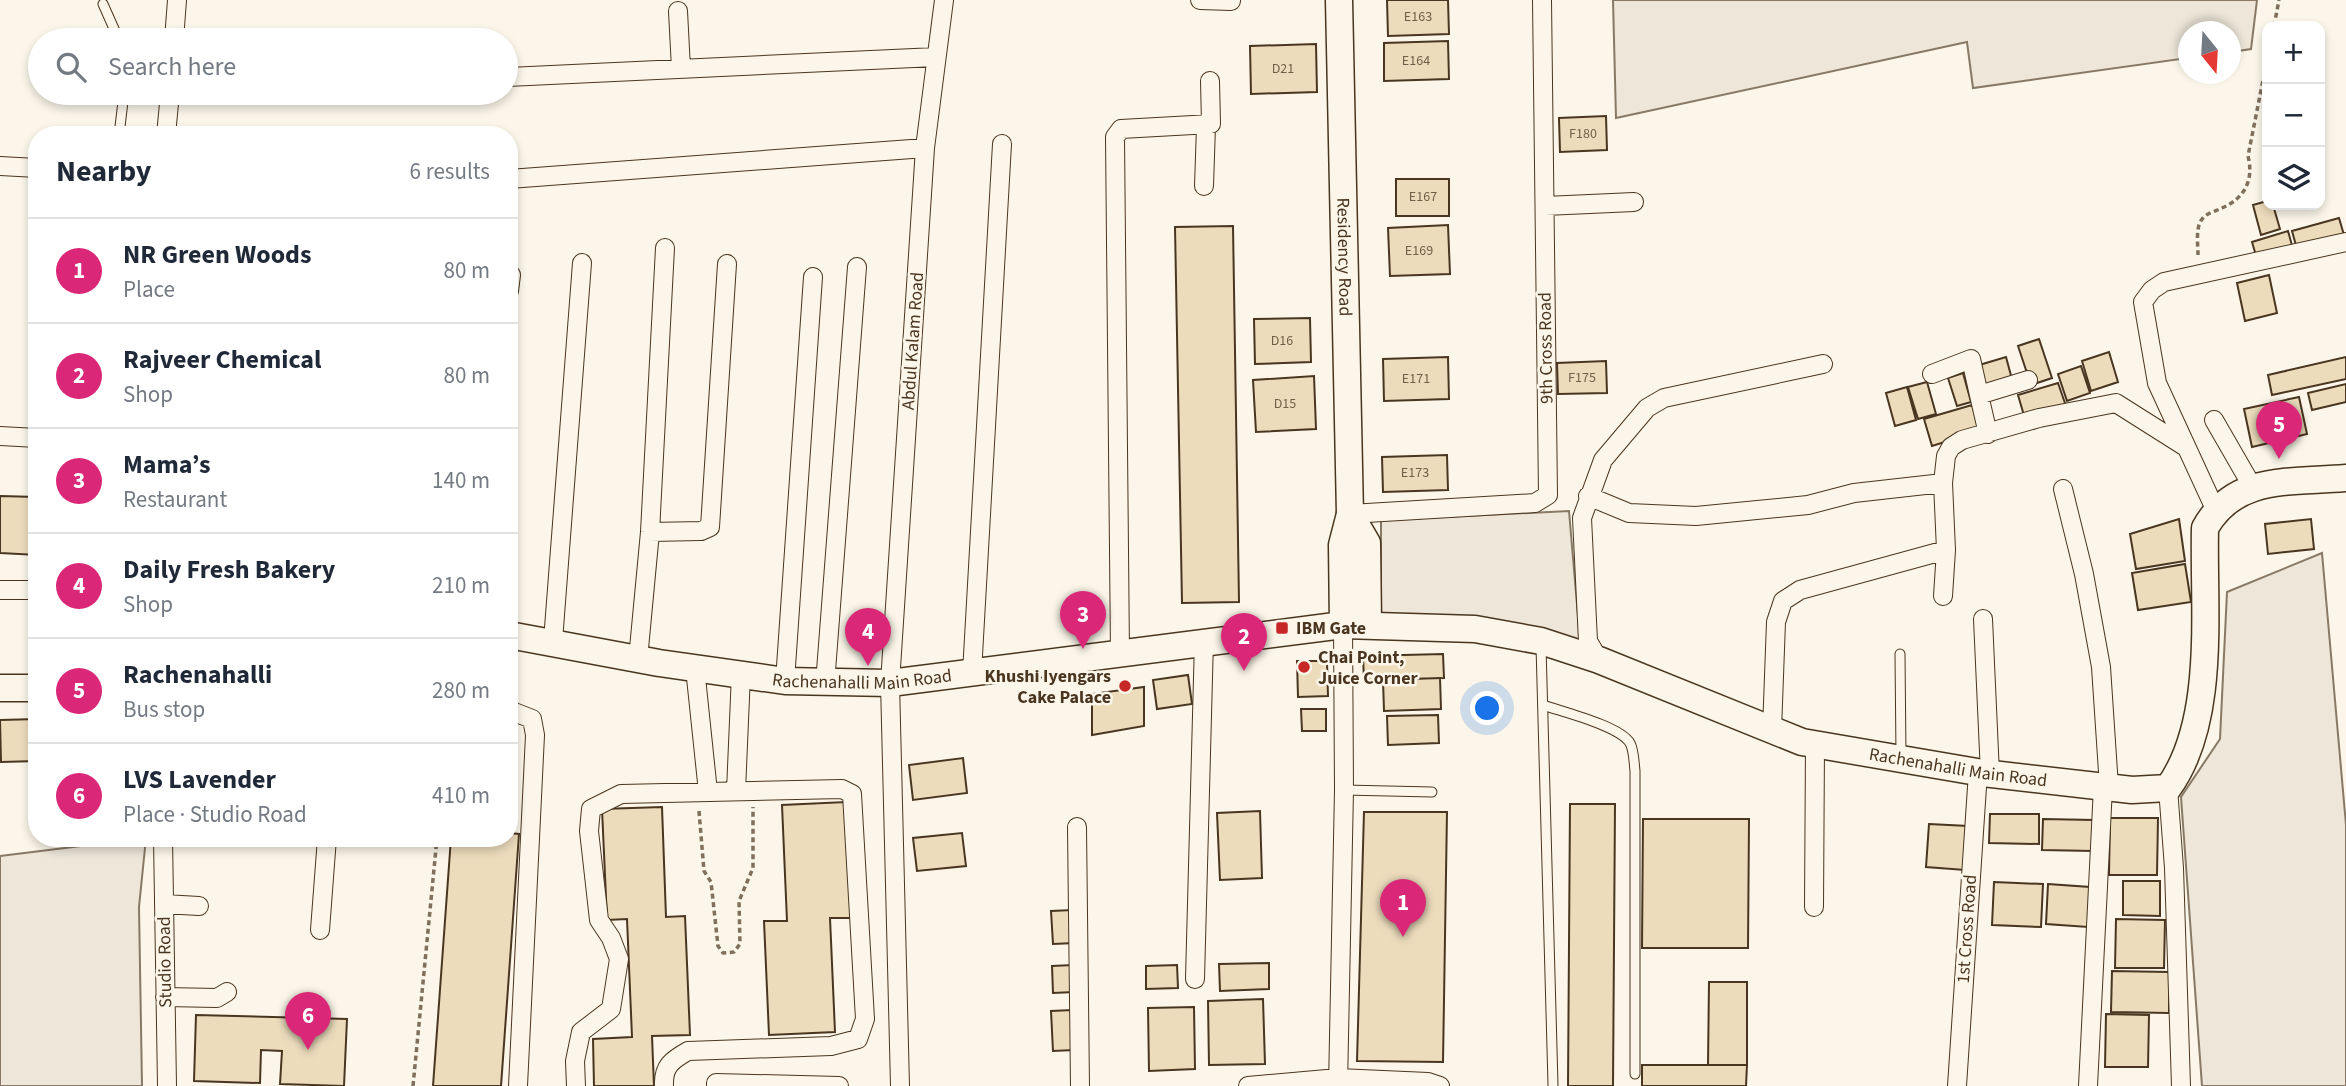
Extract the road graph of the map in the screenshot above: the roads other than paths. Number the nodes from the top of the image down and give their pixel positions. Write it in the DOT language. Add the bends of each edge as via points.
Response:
graph roads {
  1 [pos="177,0"];
  2 [pos="944,0"];
  3 [pos="1200,0"];
  4 [pos="1339,0"];
  5 [pos="1542,0"];
  6 [pos="1231,1"];
  7 [pos="103,4"];
  8 [pos="678,11"];
  9 [pos="114,28"];
  10 [pos="175,28"];
  11 [pos="936,57"];
  12 [pos="681,69"];
  13 [pos="518,76"];
  14 [pos="1210,81"];
  15 [pos="123,105"];
  16 [pos="169,105"];
  17 [pos="120,126"];
  18 [pos="167,126"];
  19 [pos="1206,126"];
  20 [pos="1002,144"];
  21 [pos="925,148"];
  22 [pos="0,166"];
  23 [pos="28,168"];
  24 [pos="518,178"];
  25 [pos="1204,186"];
  26 [pos="1634,202"];
  27 [pos="1545,206"];
  28 [pos="2346,242"];
  29 [pos="665,248"];
  30 [pos="582,262"];
  31 [pos="727,264"];
  32 [pos="857,267"];
  33 [pos="813,277"];
  34 [pos="1823,364"];
  35 [pos="1932,373"];
  36 [pos="2028,380"];
  37 [pos="1979,395"];
  38 [pos="2214,420"];
  39 [pos="1989,434"];
  40 [pos="0,436"];
  41 [pos="28,438"];
  42 [pos="2185,446"];
  43 [pos="2346,478"];
  44 [pos="1943,483"];
  45 [pos="2252,486"];
  46 [pos="2063,489"];
  47 [pos="1588,496"];
  48 [pos="2215,509"];
  49 [pos="1350,514"];
  50 [pos="650,532"];
  51 [pos="1946,550"];
  52 [pos="0,590"];
  53 [pos="28,590"];
  54 [pos="1944,596"];
  55 [pos="1983,619"];
  56 [pos="1355,625"];
  57 [pos="518,636"];
  58 [pos="1204,640"];
  59 [pos="554,641"];
  60 [pos="1541,641"];
  61 [pos="1120,653"];
  62 [pos="1900,653"];
  63 [pos="638,659"];
  64 [pos="1599,660"];
  65 [pos="695,668"];
  66 [pos="972,673"];
  67 [pos="741,674"];
  68 [pos="785,681"];
  69 [pos="890,683"];
  70 [pos="825,684"];
  71 [pos="0,688"];
  72 [pos="28,688"];
  73 [pos="1543,705"];
  74 [pos="518,713"];
  75 [pos="1772,730"];
  76 [pos="1815,744"];
  77 [pos="1901,758"];
  78 [pos="1984,773"];
  79 [pos="2106,787"];
  80 [pos="2168,789"];
  81 [pos="1344,790"];
  82 [pos="744,791"];
  83 [pos="702,792"];
  84 [pos="1432,792"];
  85 [pos="1077,827"];
  86 [pos="163,847"];
  87 [pos="326,847"];
  88 [pos="164,904"];
  89 [pos="199,906"];
  90 [pos="1814,907"];
  91 [pos="320,930"];
  92 [pos="1195,979"];
  93 [pos="227,992"];
  94 [pos="165,997"];
  95 [pos="1634,1074"];
  96 [pos="1338,1082"];
  97 [pos="1553,1084"];
  98 [pos="167,1086"];
  99 [pos="518,1086"];
  100 [pos="576,1086"];
  101 [pos="664,1086"];
  102 [pos="716,1086"];
  103 [pos="839,1086"];
  104 [pos="900,1086"];
  105 [pos="1080,1086"];
  106 [pos="1248,1086"];
  107 [pos="1440,1086"];
  108 [pos="1957,1086"];
  109 [pos="2088,1086"];
  110 [pos="2181,1086"];
  1 -- 10 [label="street"];
  2 -- 11 [label="street, Abdul Kalam Road"];
  3 -- 6 [label="street"];
  4 -- 49 [label="street, Residency Road"];
  5 -- 27 [label="street, 9th Cross Road"];
  7 -- 9 [label="lane"];
  8 -- 12 [label="street"];
  11 -- 12 [label="street"];
  11 -- 21 [label="street, Abdul Kalam Road"];
  12 -- 13 [label="street"];
  14 -- 19 [label="street" via="1211,124"];
  15 -- 17 [label="lane"];
  16 -- 18 [label="street"];
  19 -- 25 [label="street"];
  19 -- 61 [label="street" via="1121,128 1115,137"];
  20 -- 66 [label="street"];
  21 -- 24 [label="street"];
  21 -- 69 [label="street, Abdul Kalam Road"];
  22 -- 23 [label="street"];
  26 -- 27 [label="street"];
  27 -- 49 [label="street, 9th Cross Road" via="1548,495 1535,503"];
  28 -- 42 [label="street" via="2164,282 2152,290 2143,302 2157,383"];
  29 -- 50 [label="street"];
  30 -- 59 [label="street"];
  31 -- 50 [label="street" via="710,527"];
  32 -- 70 [label="street"];
  33 -- 68 [label="street"];
  34 -- 47 [label="street" via="1691,391 1655,403 1603,460"];
  35 -- 37 [label="street" via="1970,359"];
  36 -- 37 [label="street"];
  37 -- 39 [label="street"];
  38 -- 45 [label="street"];
  39 -- 42 [label="street" via="2039,418 2116,403"];
  39 -- 44 [label="street" via="1951,447"];
  40 -- 41 [label="street"];
  42 -- 48 [label="street"];
  43 -- 45 [label="street"];
  44 -- 47 [label="street" via="1854,493 1808,505 1696,516 1629,513"];
  44 -- 51 [label="street"];
  45 -- 48 [label="street"];
  46 -- 79 [label="street" via="2101,667"];
  47 -- 64 [label="street" via="1582,540 1588,641"];
  48 -- 80 [label="street" via="2205,528 2202,695 2192,744"];
  49 -- 56 [label="street, Residency Road" via="1342,545"];
  50 -- 63 [label="street"];
  51 -- 54 [label="street"];
  51 -- 75 [label="street" via="1800,590 1783,601 1776,622"];
  52 -- 53 [label="street"];
  55 -- 78 [label="street, 1st Cross Road"];
  56 -- 58 [label="street, Rachenahalli Main Road"];
  56 -- 60 [label="street, Rachenahalli Main Road" via="1475,629"];
  56 -- 81 [label="street"];
  57 -- 59 [label="street, Rachenahalli Main Road"];
  58 -- 61 [label="street, Rachenahalli Main Road"];
  58 -- 92 [label="street"];
  59 -- 63 [label="street, Rachenahalli Main Road"];
  60 -- 64 [label="street, Rachenahalli Main Road"];
  60 -- 73 [label="lane"];
  61 -- 66 [label="street, Rachenahalli Main Road"];
  62 -- 77 [label="lane"];
  63 -- 65 [label="street, Rachenahalli Main Road"];
  64 -- 75 [label="street, Rachenahalli Main Road"];
  65 -- 67 [label="street, Rachenahalli Main Road"];
  65 -- 83 [label="street"];
  66 -- 69 [label="street, Rachenahalli Main Road"];
  67 -- 68 [label="street, Rachenahalli Main Road"];
  67 -- 82 [label="street"];
  68 -- 70 [label="street, Rachenahalli Main Road"];
  69 -- 70 [label="street, Rachenahalli Main Road"];
  69 -- 104 [label="street, Abdul Kalam Road"];
  71 -- 72 [label="street"];
  73 -- 95 [label="lane" via="1611,729 1631,745 1635,771"];
  73 -- 97 [label="lane"];
  74 -- 99 [label="street" via="533,719 535,735"];
  75 -- 76 [label="street, Rachenahalli Main Road"];
  76 -- 77 [label="street, Rachenahalli Main Road"];
  76 -- 90 [label="street"];
  77 -- 78 [label="street, Rachenahalli Main Road"];
  78 -- 79 [label="street, Rachenahalli Main Road"];
  78 -- 108 [label="street, 1st Cross Road"];
  79 -- 80 [label="street, Rachenahalli Main Road"];
  79 -- 109 [label="street"];
  80 -- 110 [label="street"];
  81 -- 84 [label="lane"];
  81 -- 96 [label="street"];
  82 -- 83 [label="street"];
  82 -- 101 [label="street" via="842,789 852,794 863,1031 850,1043 831,1046 688,1051 671,1060 663,1073"];
  83 -- 100 [label="street" via="621,794 591,809 589,831 599,920 619,959 611,1009 581,1032"];
  85 -- 105 [label="street"];
  86 -- 88 [label="street, Studio Road"];
  87 -- 91 [label="street"];
  88 -- 89 [label="street"];
  88 -- 94 [label="street, Studio Road"];
  93 -- 94 [label="street" via="217,998"];
  94 -- 98 [label="street, Studio Road"];
  96 -- 106 [label="street"];
  96 -- 107 [label="street" via="1428,1082"];
  102 -- 103 [label="street"];
}
